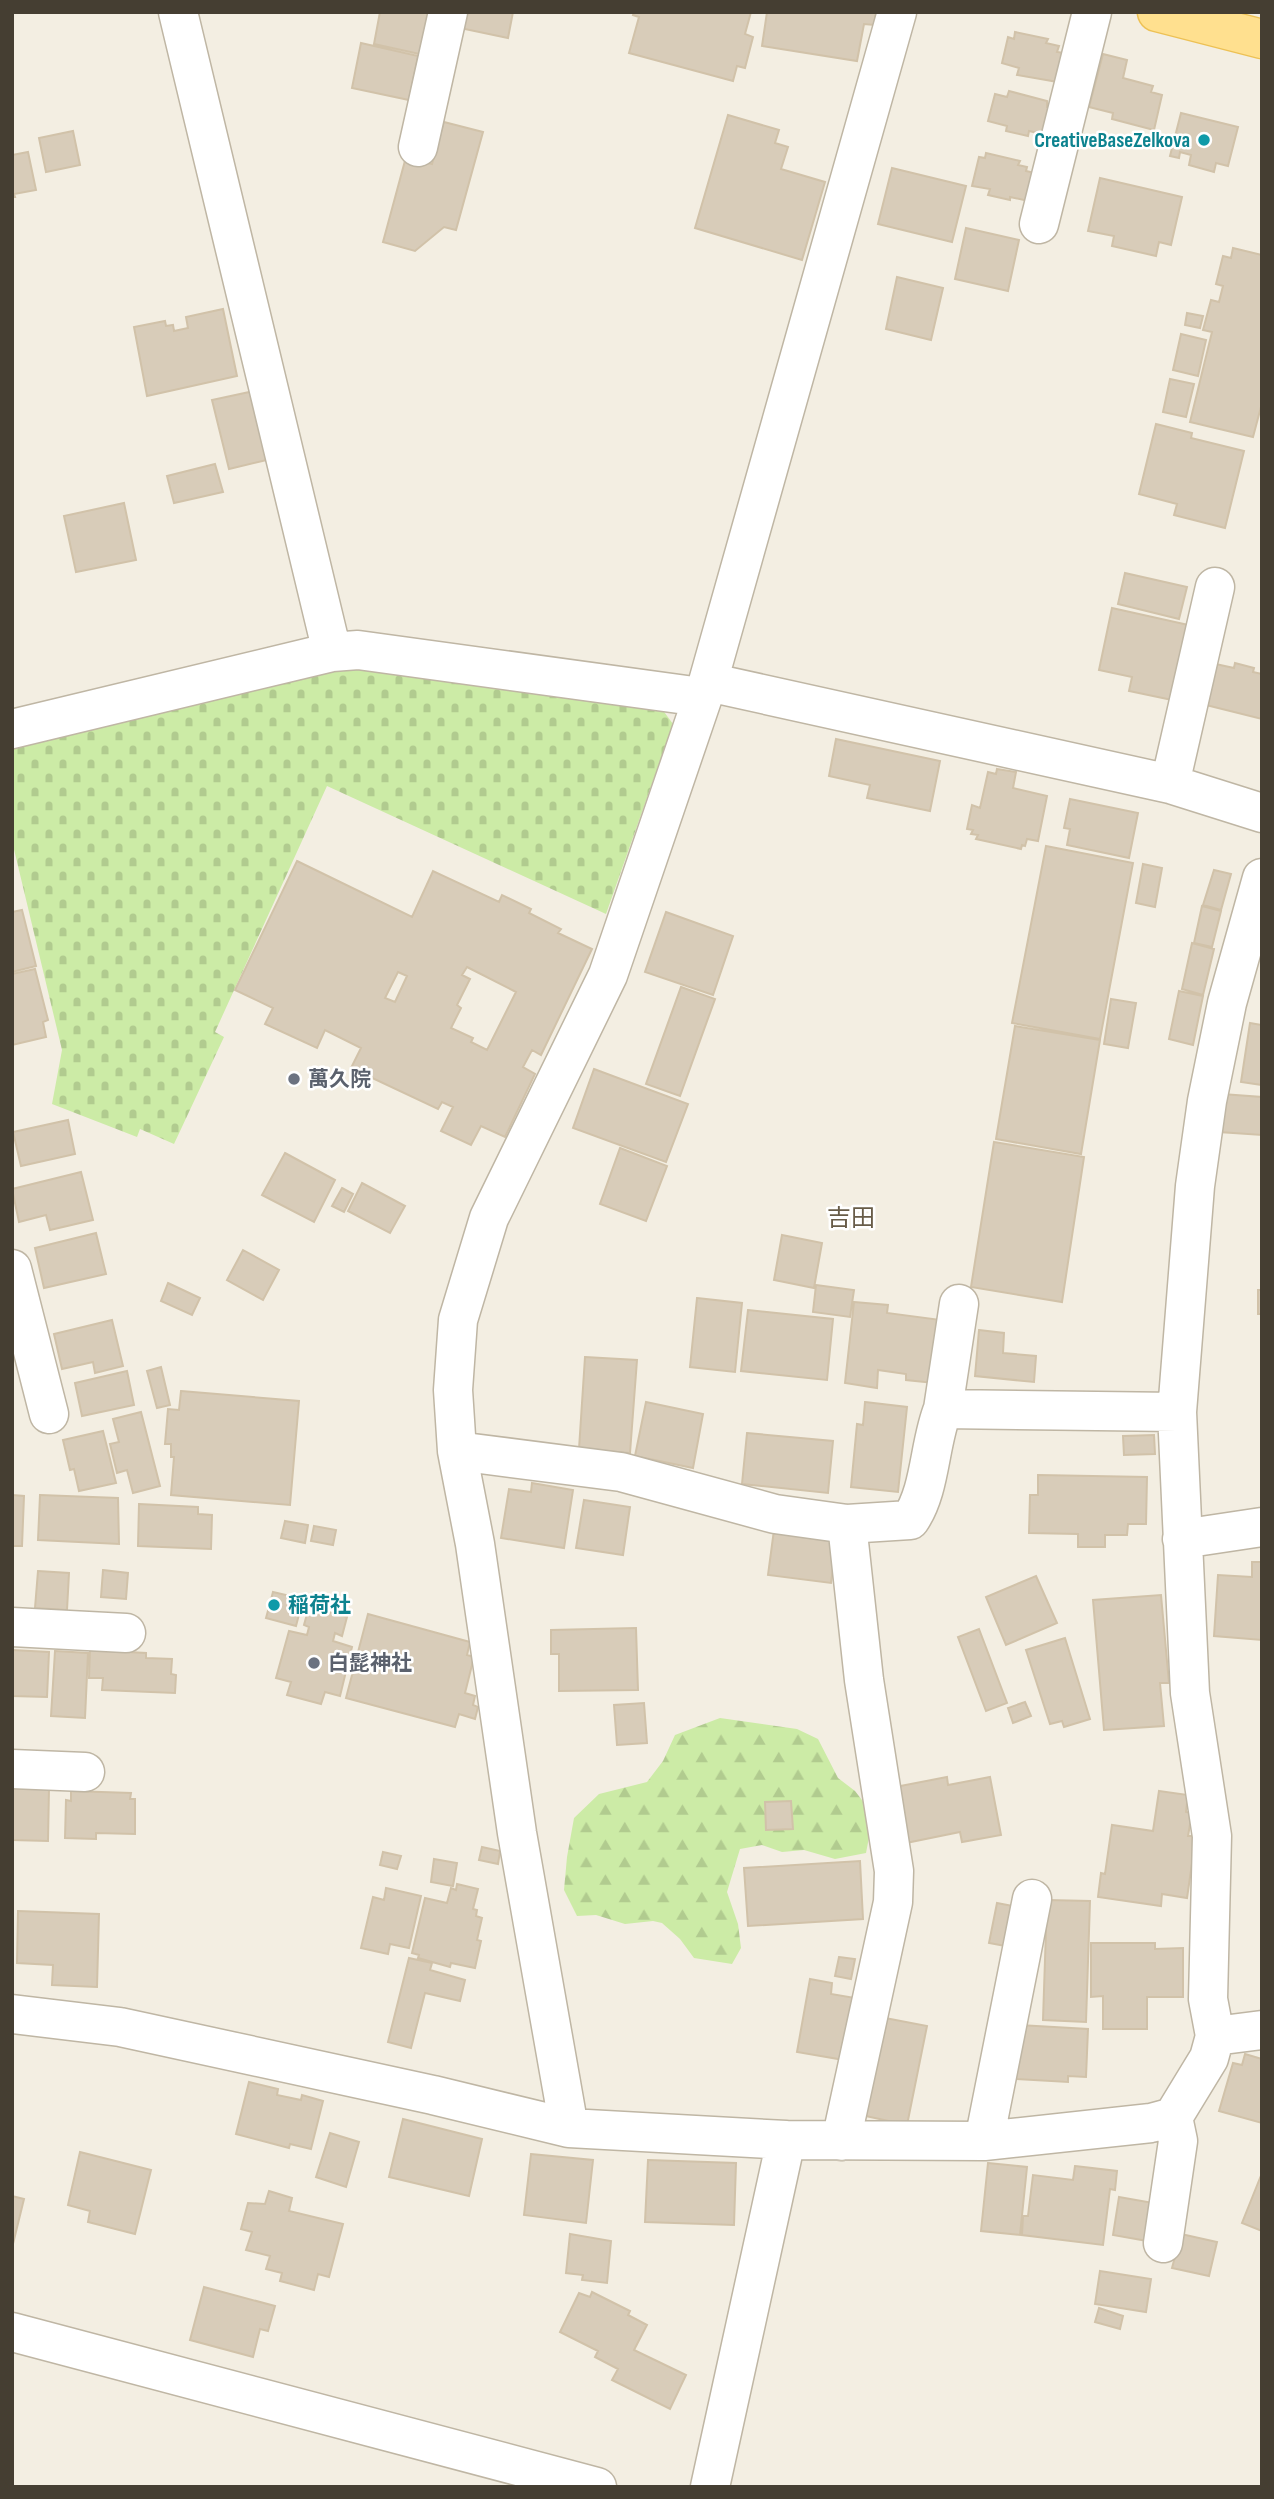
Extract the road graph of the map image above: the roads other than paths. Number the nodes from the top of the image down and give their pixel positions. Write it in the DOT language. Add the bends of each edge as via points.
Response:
graph roads {
  1 [pos="178,12"];
  2 [pos="448,12"];
  3 [pos="897,12"];
  4 [pos="1092,12"];
  5 [pos="1157,12"];
  6 [pos="1262,39"];
  7 [pos="418,147"];
  8 [pos="1039,224"];
  9 [pos="1215,587"];
  10 [pos="331,652"];
  11 [pos="704,690"];
  12 [pos="12,729"];
  13 [pos="1170,784"];
  14 [pos="1262,813"];
  15 [pos="1262,878"];
  16 [pos="12,1269"];
  17 [pos="959,1304"];
  18 [pos="943,1409"];
  19 [pos="1177,1412"];
  20 [pos="49,1414"];
  21 [pos="457,1451"];
  22 [pos="847,1524"];
  23 [pos="1262,1527"];
  24 [pos="1182,1539"];
  25 [pos="12,1628"];
  26 [pos="127,1633"];
  27 [pos="12,1769"];
  28 [pos="85,1772"];
  29 [pos="1032,1899"];
  30 [pos="12,2014"];
  31 [pos="1262,2030"];
  32 [pos="1215,2036"];
  33 [pos="1173,2117"];
  34 [pos="569,2128"];
  35 [pos="786,2140"];
  36 [pos="841,2141"];
  37 [pos="984,2141"];
  38 [pos="1163,2244"];
  39 [pos="12,2332"];
  40 [pos="597,2487"];
  41 [pos="710,2487"];
  1 -- 10 [label="street"];
  2 -- 7 [label="street"];
  3 -- 11 [label="street"];
  4 -- 8 [label="street"];
  5 -- 6 [label="main road"];
  9 -- 13 [label="street"];
  10 -- 11 [label="street" via="358,650"];
  10 -- 12 [label="street"];
  11 -- 13 [label="street"];
  11 -- 21 [label="street" via="608,975 489,1218 458,1320 453,1390"];
  13 -- 14 [label="street"];
  15 -- 19 [label="street" via="1227,1003 1207,1101 1195,1185"];
  16 -- 20 [label="street"];
  17 -- 18 [label="street"];
  18 -- 19 [label="street"];
  18 -- 22 [label="street" via="920,1506 911,1520"];
  19 -- 24 [label="street"];
  21 -- 22 [label="street" via="621,1472 775,1514"];
  21 -- 34 [label="street"];
  22 -- 36 [label="street" via="864,1680 894,1871 893,1902"];
  23 -- 24 [label="street"];
  24 -- 32 [label="street" via="1191,1693 1212,1836 1208,1999"];
  25 -- 26 [label="street"];
  27 -- 28 [label="street"];
  29 -- 37 [label="street"];
  30 -- 34 [label="street" via="120,2027"];
  31 -- 32 [label="street"];
  32 -- 33 [label="street" via="1209,2058"];
  33 -- 37 [label="street"];
  33 -- 38 [label="street" via="1178,2141"];
  34 -- 35 [label="street"];
  35 -- 36 [label="street"];
  35 -- 41 [label="street"];
  36 -- 37 [label="street"];
  39 -- 40 [label="street"];
}
